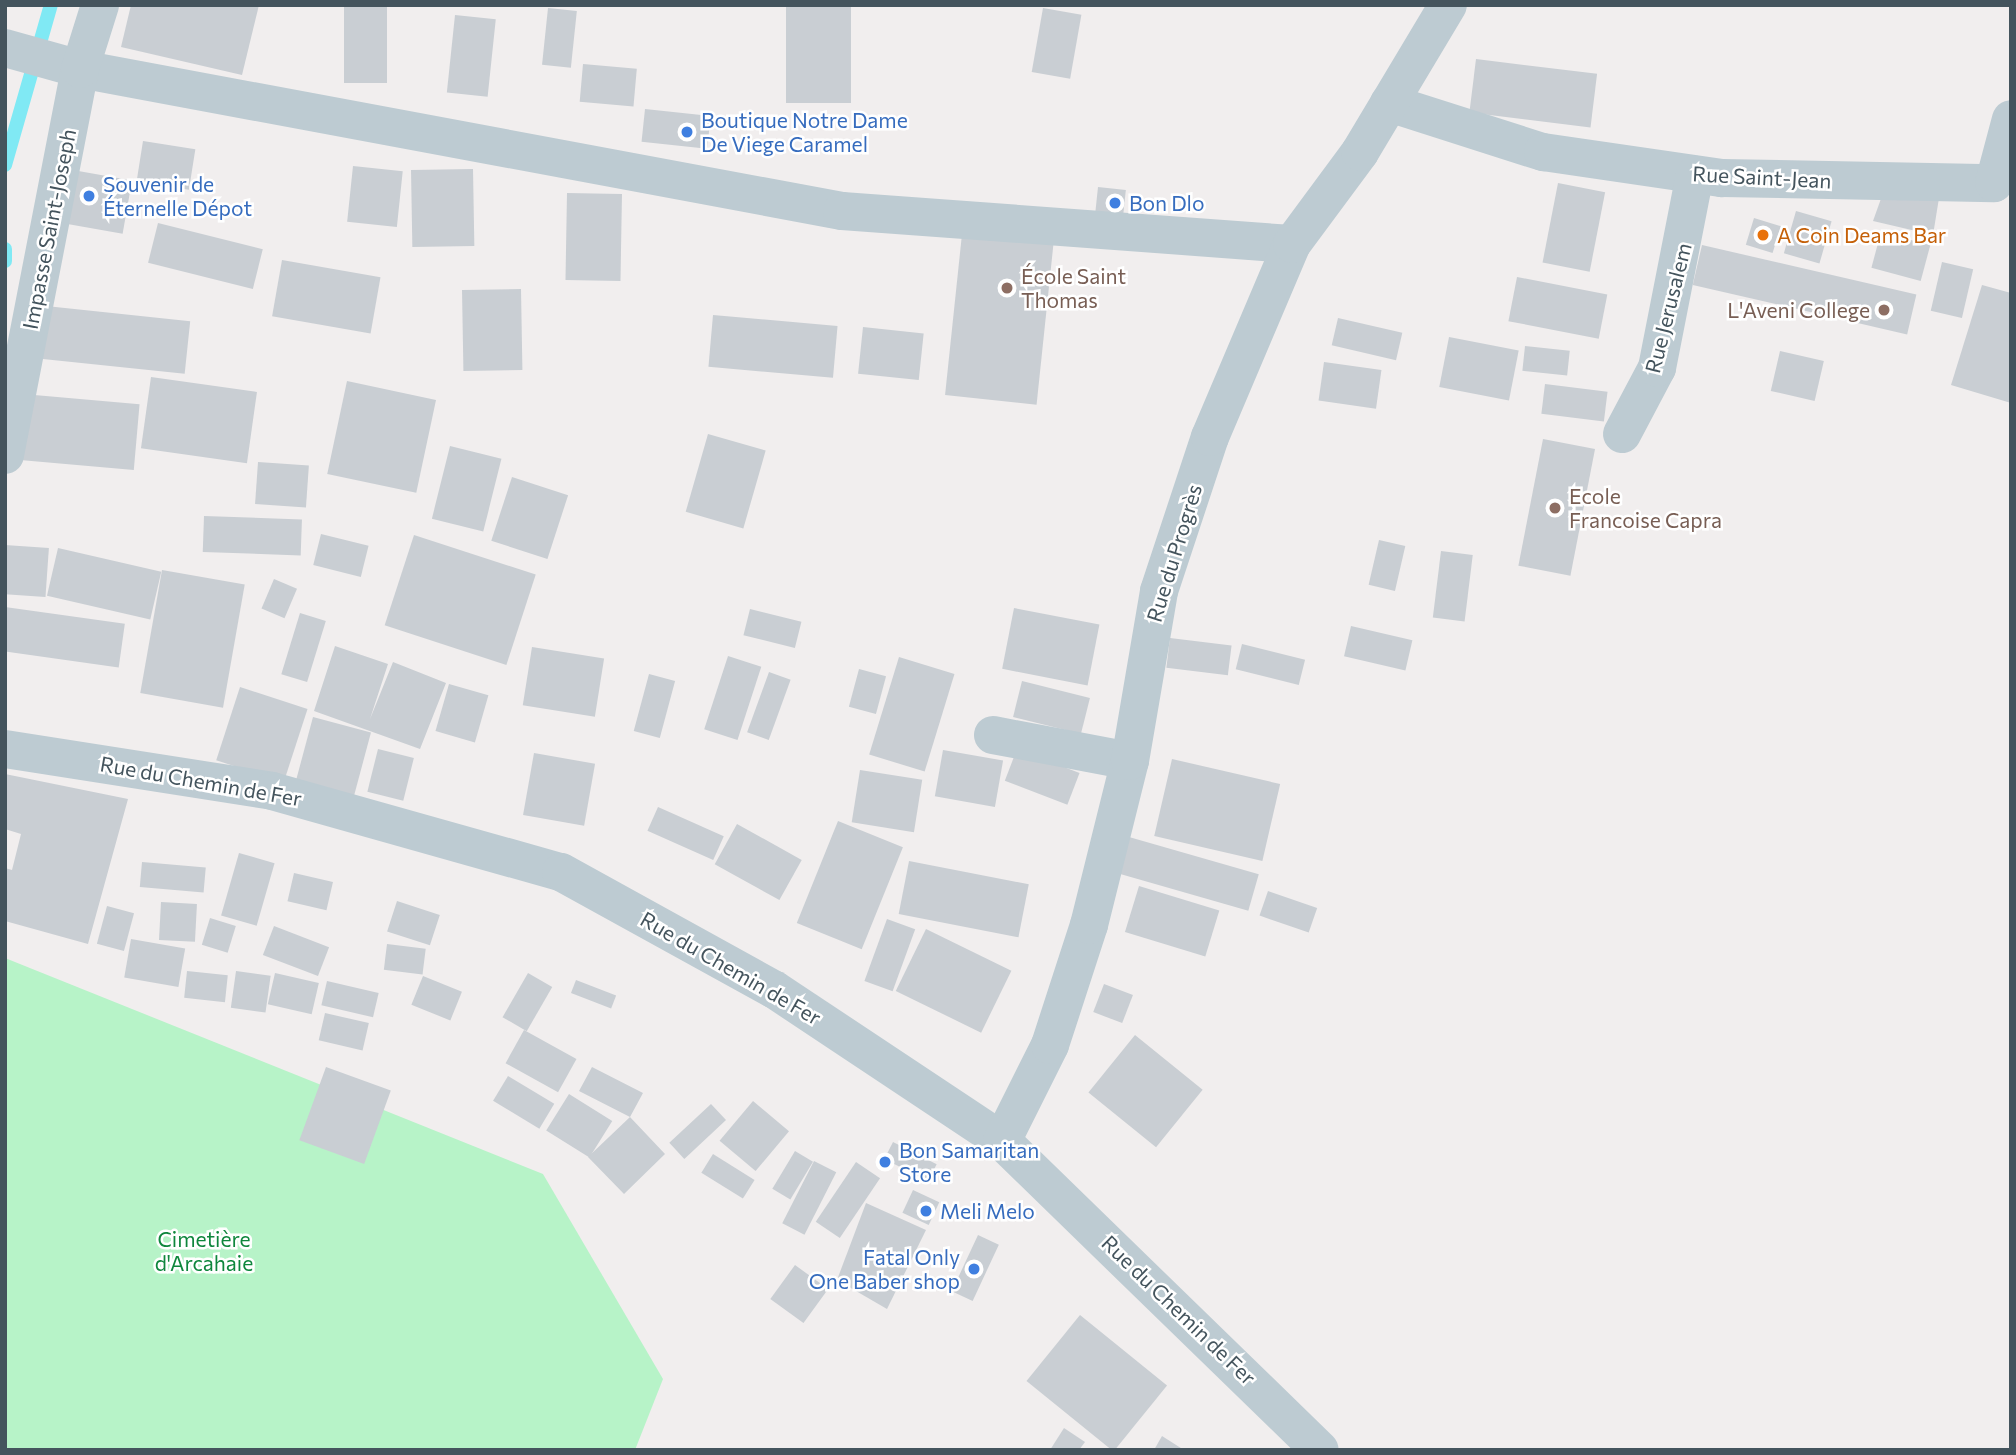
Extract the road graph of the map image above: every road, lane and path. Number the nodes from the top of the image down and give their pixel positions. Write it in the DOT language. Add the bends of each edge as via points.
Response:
graph roads {
  1 [pos="100,5"];
  2 [pos="1448,5"];
  3 [pos="5,48"];
  4 [pos="80,69"];
  5 [pos="1389,103"];
  6 [pos="2011,119"];
  7 [pos="1695,175"];
  8 [pos="1292,244"];
  9 [pos="1622,434"];
  10 [pos="5,455"];
  11 [pos="993,735"];
  12 [pos="5,749"];
  13 [pos="1130,761"];
  14 [pos="1002,1141"];
  15 [pos="1320,1450"];
  1 -- 4 [label="street, Impasse Saint-Joseph"];
  2 -- 5 [label="street, Rue du Progrès"];
  3 -- 4 [label="street"];
  4 -- 8 [label="street" via="842,211"];
  4 -- 10 [label="street, Impasse Saint-Joseph"];
  5 -- 7 [label="street, Rue Saint-Jean" via="1543,152"];
  5 -- 8 [label="street, Rue du Progrès"];
  6 -- 7 [label="street, Rue Saint-Jean" via="1994,183"];
  7 -- 9 [label="street, Rue Jerusalem" via="1657,368"];
  8 -- 13 [label="street, Rue du Progrès" via="1210,437 1158,591"];
  11 -- 13 [label="street"];
  12 -- 14 [label="street, Rue du Chemin de Fer" via="272,791 561,872 775,990"];
  13 -- 14 [label="street, Rue du Progrès" via="1089,925 1050,1045"];
  14 -- 15 [label="street, Rue du Chemin de Fer"];
}
